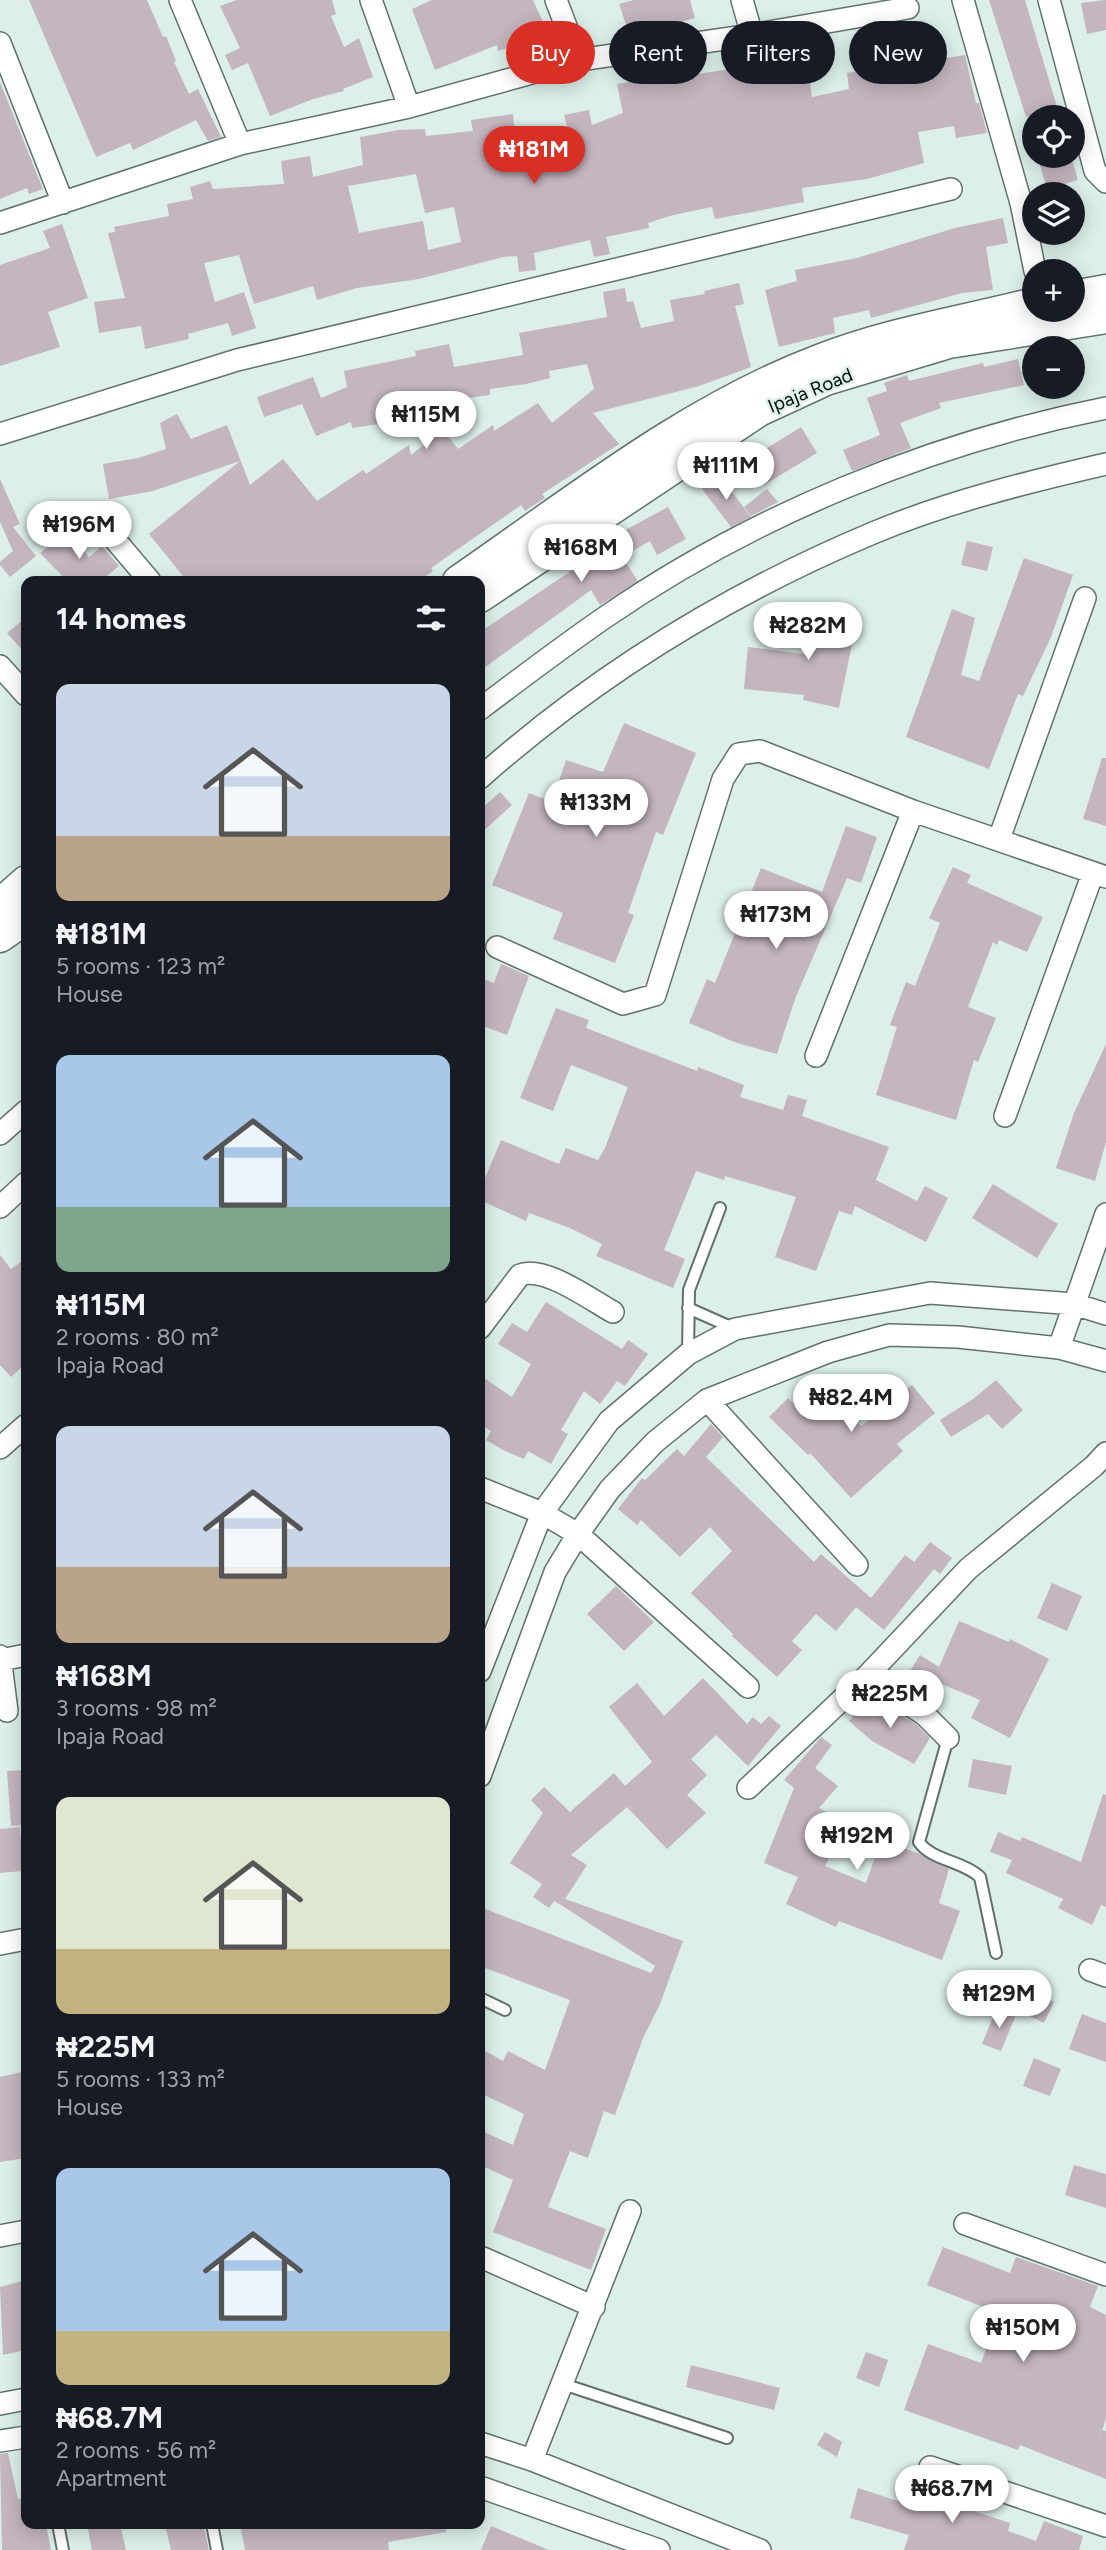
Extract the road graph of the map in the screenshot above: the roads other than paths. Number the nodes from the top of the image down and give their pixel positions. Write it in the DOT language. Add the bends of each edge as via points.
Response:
graph roads {
  1 [pos="180,0"];
  2 [pos="371,0"];
  3 [pos="556,0"];
  4 [pos="742,0"];
  5 [pos="963,0"];
  6 [pos="1049,0"];
  7 [pos="908,8"];
  8 [pos="564,21"];
  9 [pos="748,21"];
  10 [pos="833,21"];
  11 [pos="721,39"];
  12 [pos="0,43"];
  13 [pos="595,58"];
  14 [pos="506,80"];
  15 [pos="409,107"];
  16 [pos="240,144"];
  17 [pos="1106,182"];
  18 [pos="951,189"];
  19 [pos="63,203"];
  20 [pos="0,223"];
  21 [pos="1033,259"];
  22 [pos="1106,290"];
  23 [pos="1085,294"];
  24 [pos="1022,306"];
  25 [pos="1106,318"];
  26 [pos="1106,408"];
  27 [pos="0,434"];
  28 [pos="1106,464"];
  29 [pos="105,528"];
  30 [pos="146,576"];
  31 [pos="465,576"];
  32 [pos="485,594"];
  33 [pos="1085,598"];
  34 [pos="0,666"];
  35 [pos="21,689"];
  36 [pos="485,705"];
  37 [pos="485,773"];
  38 [pos="913,811"];
  39 [pos="999,839"];
  40 [pos="1100,875"];
  41 [pos="12,897"];
  42 [pos="0,937"];
  43 [pos="497,947"];
  44 [pos="816,1055"];
  45 [pos="21,1116"];
  46 [pos="1005,1116"];
  47 [pos="0,1135"];
  48 [pos="21,1187"];
  49 [pos="0,1206"];
  50 [pos="720,1208"];
  51 [pos="1106,1214"];
  52 [pos="1074,1304"];
  53 [pos="688,1308"];
  54 [pos="613,1312"];
  55 [pos="1106,1314"];
  56 [pos="485,1321"];
  57 [pos="735,1329"];
  58 [pos="1059,1348"];
  59 [pos="1104,1353"];
  60 [pos="688,1354"];
  61 [pos="707,1400"];
  62 [pos="21,1429"];
  63 [pos="0,1448"];
  64 [pos="1106,1453"];
  65 [pos="485,1490"];
  66 [pos="542,1513"];
  67 [pos="578,1534"];
  68 [pos="857,1565"];
  69 [pos="21,1656"];
  70 [pos="0,1658"];
  71 [pos="485,1658"];
  72 [pos="866,1677"];
  73 [pos="748,1687"];
  74 [pos="7,1711"];
  75 [pos="948,1738"];
  76 [pos="485,1762"];
  77 [pos="748,1788"];
  78 [pos="21,1940"];
  79 [pos="0,1944"];
  80 [pos="996,1953"];
  81 [pos="485,2000"];
  82 [pos="505,2010"];
  83 [pos="629,2211"];
  84 [pos="965,2224"];
  85 [pos="21,2232"];
  86 [pos="0,2236"];
  87 [pos="485,2259"];
  88 [pos="1106,2275"];
  89 [pos="594,2307"];
  90 [pos="563,2384"];
  91 [pos="21,2400"];
  92 [pos="0,2404"];
  93 [pos="21,2438"];
  94 [pos="727,2438"];
  95 [pos="0,2441"];
  96 [pos="485,2445"];
  97 [pos="532,2460"];
  98 [pos="929,2467"];
  99 [pos="485,2489"];
  100 [pos="1106,2526"];
  101 [pos="59,2529"];
  102 [pos="213,2529"];
  103 [pos="63,2550"];
  104 [pos="217,2550"];
  105 [pos="659,2550"];
  106 [pos="760,2550"];
  1 -- 16 [label="street"];
  2 -- 15 [label="street"];
  3 -- 8 [label="street"];
  4 -- 9 [label="street"];
  5 -- 21 [label="street"];
  6 -- 17 [label="street" via="1095,171"];
  7 -- 10 [label="street"];
  11 -- 13 [label="street"];
  12 -- 19 [label="street"];
  14 -- 15 [label="street"];
  15 -- 16 [label="street"];
  16 -- 19 [label="street"];
  18 -- 27 [label="street" via="237,360"];
  19 -- 20 [label="street"];
  22 -- 23 [label="main road"];
  24 -- 31 [label="main road, Ipaja Road" via="862,346 769,381 683,428"];
  25 -- 32 [label="main road, Ipaja Road" via="949,343 826,380 759,411"];
  26 -- 36 [label="street" via="948,448 776,520 606,617"];
  28 -- 37 [label="street" via="942,508 873,533 712,610 524,738"];
  29 -- 30 [label="street"];
  33 -- 39 [label="street"];
  34 -- 35 [label="street"];
  38 -- 39 [label="street"];
  38 -- 43 [label="street" via="760,751 739,754 723,779 655,995 623,1004"];
  38 -- 44 [label="street"];
  39 -- 40 [label="street"];
  40 -- 46 [label="street"];
  41 -- 42 [label="main road"];
  45 -- 47 [label="street"];
  48 -- 49 [label="street"];
  50 -- 53 [label="lane" via="693,1274"];
  51 -- 52 [label="street"];
  52 -- 55 [label="street"];
  52 -- 57 [label="street" via="930,1293"];
  52 -- 58 [label="street"];
  53 -- 57 [label="lane"];
  53 -- 60 [label="lane"];
  54 -- 56 [label="street" via="542,1273 527,1272"];
  57 -- 60 [label="street"];
  58 -- 59 [label="street"];
  58 -- 61 [label="street" via="890,1335 828,1352"];
  60 -- 66 [label="street" via="609,1421"];
  61 -- 67 [label="street" via="655,1442 610,1489"];
  61 -- 68 [label="street"];
  62 -- 63 [label="street"];
  64 -- 72 [label="street" via="968,1569"];
  65 -- 66 [label="street"];
  66 -- 67 [label="street"];
  66 -- 71 [label="street"];
  67 -- 73 [label="street"];
  67 -- 76 [label="street" via="555,1573"];
  69 -- 70 [label="street"];
  70 -- 74 [label="street"];
  72 -- 75 [label="street" via="925,1715"];
  72 -- 77 [label="street"];
  75 -- 80 [label="lane" via="919,1842 925,1850 971,1868 980,1877"];
  78 -- 79 [label="street"];
  81 -- 82 [label="lane"];
  83 -- 89 [label="street"];
  84 -- 88 [label="street"];
  85 -- 86 [label="street"];
  87 -- 89 [label="street"];
  89 -- 90 [label="street"];
  90 -- 94 [label="lane"];
  90 -- 97 [label="street"];
  91 -- 92 [label="street"];
  93 -- 95 [label="street"];
  96 -- 97 [label="street"];
  97 -- 106 [label="street"];
  98 -- 100 [label="street"];
  99 -- 105 [label="street"];
  101 -- 103 [label="lane"];
  102 -- 104 [label="lane"];
}
